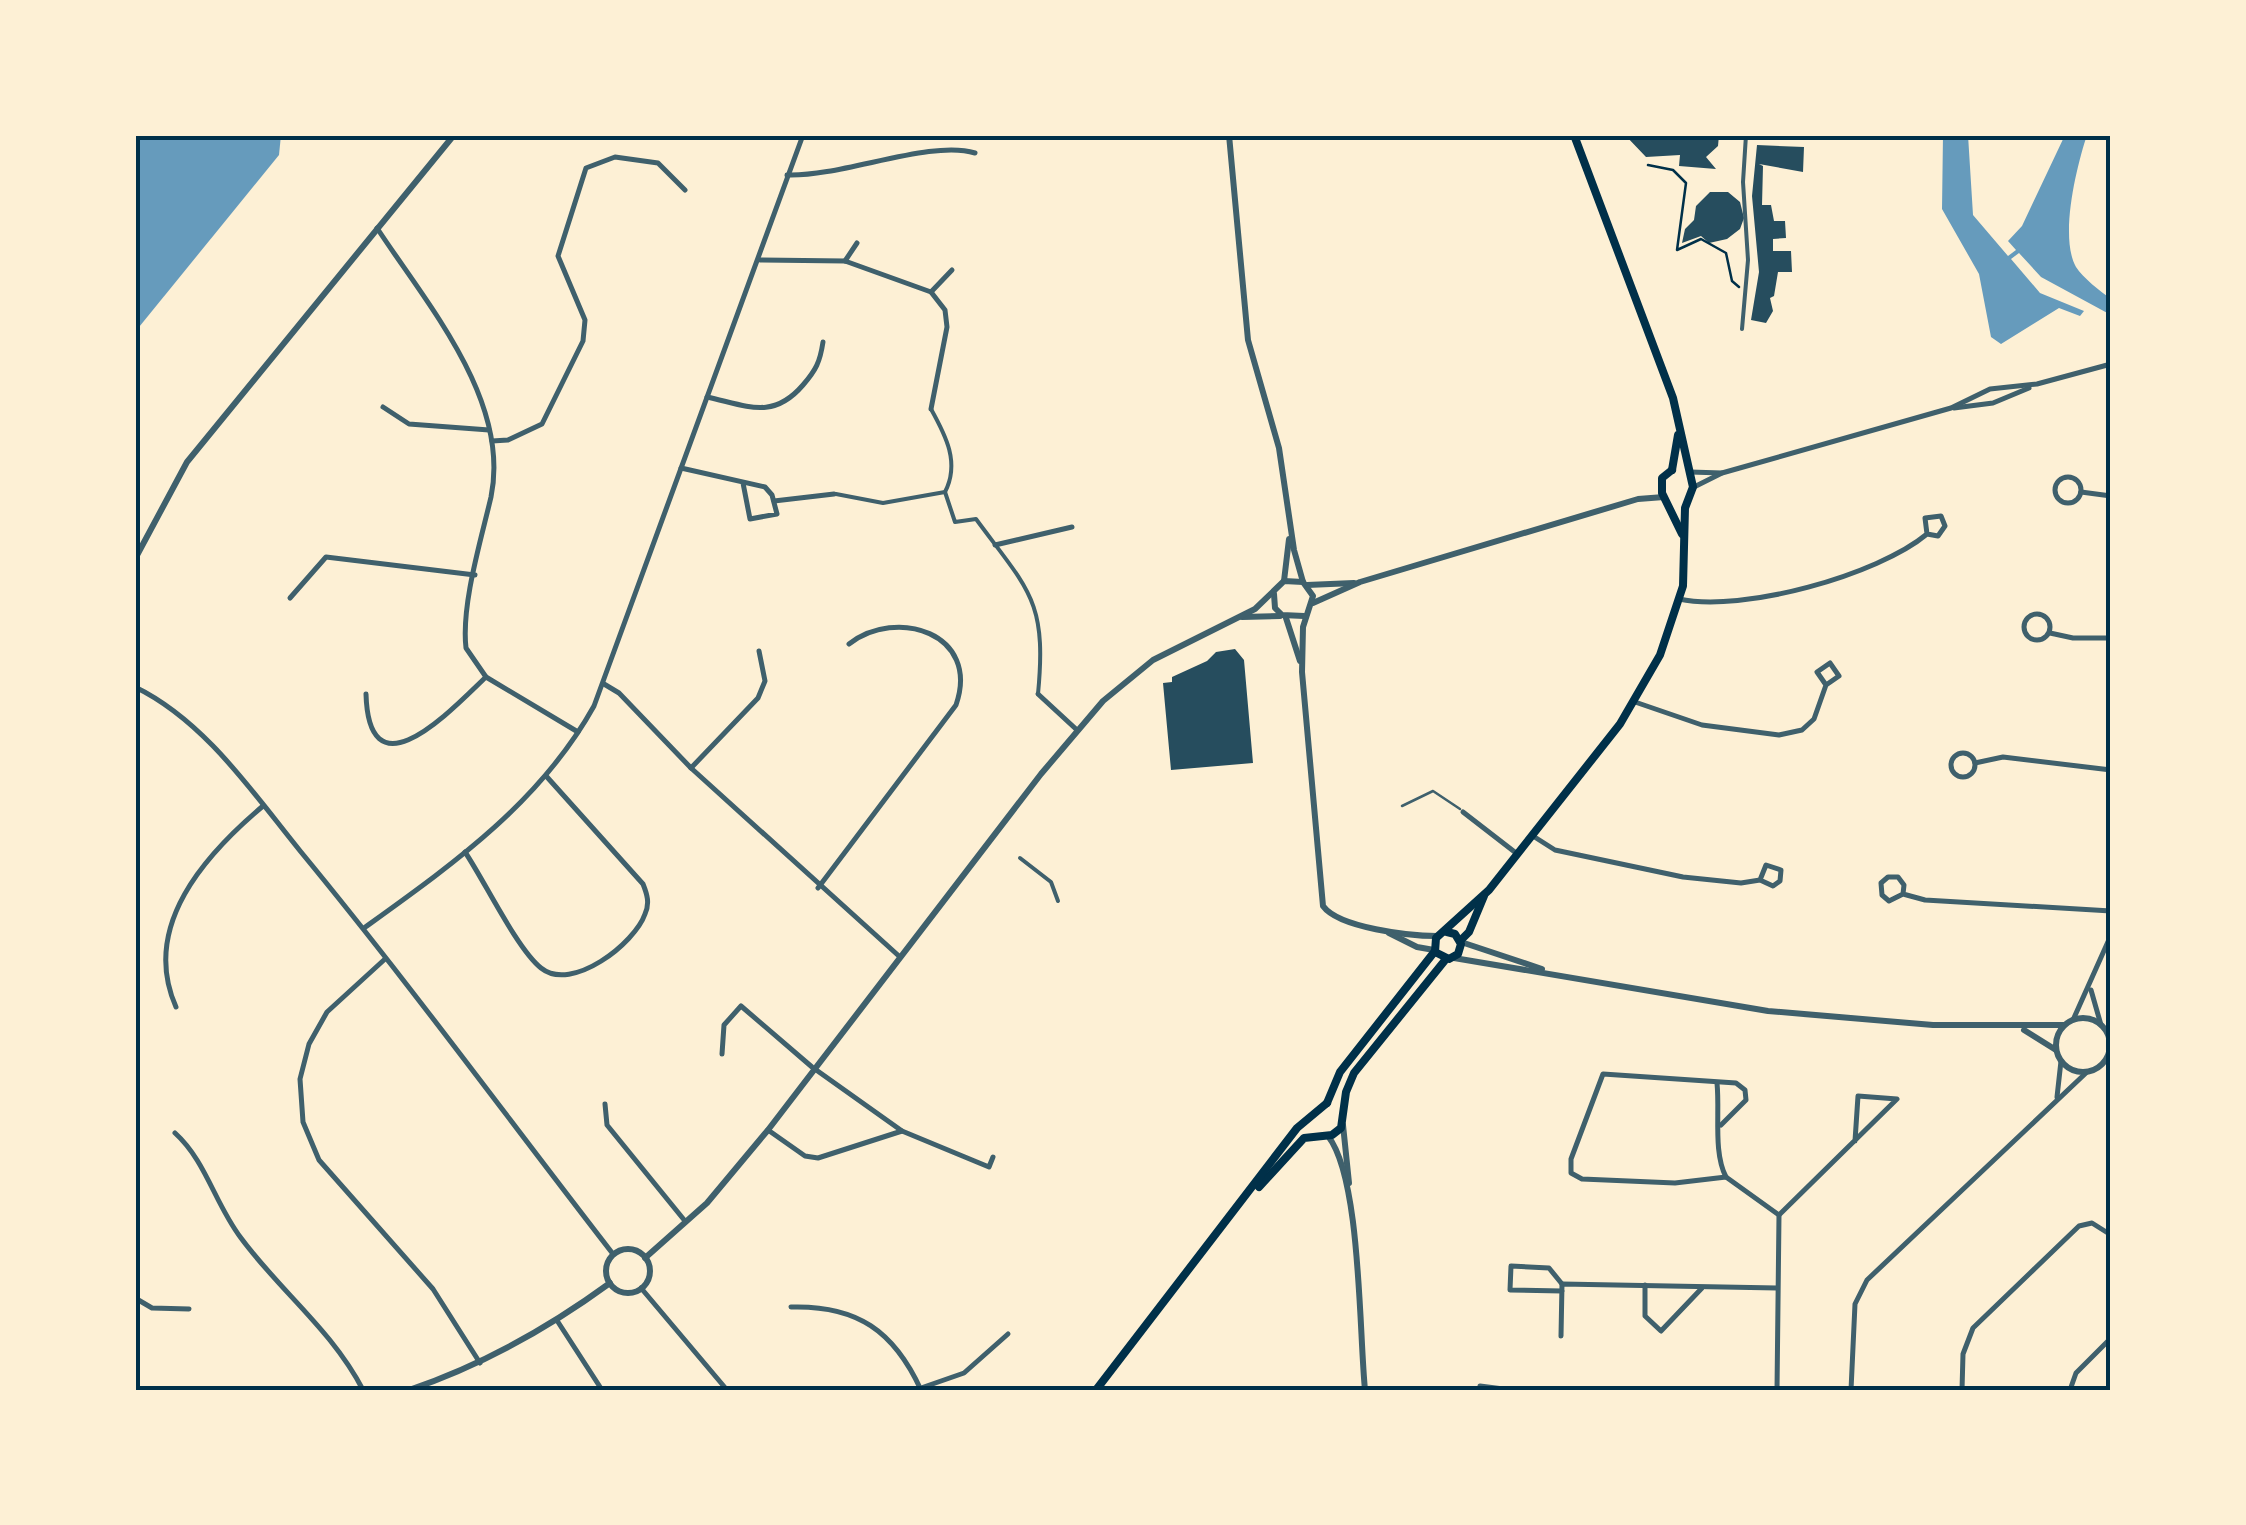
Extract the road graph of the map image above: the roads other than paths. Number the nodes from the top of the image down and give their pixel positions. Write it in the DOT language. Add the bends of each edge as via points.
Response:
graph roads {
  1 [pos="454,135"];
  2 [pos="801,135"];
  3 [pos="1229,135"];
  4 [pos="1574,135"];
  5 [pos="1746,135"];
  6 [pos="975,153"];
  7 [pos="787,175"];
  8 [pos="685,190"];
  9 [pos="377,228"];
  10 [pos="857,243"];
  11 [pos="760,260"];
  12 [pos="845,261"];
  13 [pos="952,270"];
  14 [pos="931,292"];
  15 [pos="1742,329"];
  16 [pos="823,342"];
  17 [pos="2111,364"];
  18 [pos="2036,384"];
  19 [pos="707,397"];
  20 [pos="383,407"];
  21 [pos="1951,408"];
  22 [pos="932,410"];
  23 [pos="1679,428"];
  24 [pos="489,430"];
  25 [pos="492,442"];
  26 [pos="681,468"];
  27 [pos="1672,470"];
  28 [pos="1688,472"];
  29 [pos="1722,473"];
  30 [pos="743,483"];
  31 [pos="1693,487"];
  32 [pos="946,492"];
  33 [pos="2081,492"];
  34 [pos="834,494"];
  35 [pos="2111,496"];
  36 [pos="1667,499"];
  37 [pos="1686,500"];
  38 [pos="774,501"];
  39 [pos="1072,528"];
  40 [pos="1290,532"];
  41 [pos="1926,534"];
  42 [pos="1684,542"];
  43 [pos="995,545"];
  44 [pos="135,559"];
  45 [pos="475,575"];
  46 [pos="1284,582"];
  47 [pos="1360,582"];
  48 [pos="1305,583"];
  49 [pos="1274,594"];
  50 [pos="290,598"];
  51 [pos="1679,599"];
  52 [pos="1312,604"];
  53 [pos="1305,615"];
  54 [pos="1241,617"];
  55 [pos="1284,617"];
  56 [pos="2049,632"];
  57 [pos="2111,638"];
  58 [pos="849,644"];
  59 [pos="759,651"];
  60 [pos="1302,672"];
  61 [pos="486,677"];
  62 [pos="604,684"];
  63 [pos="1826,685"];
  64 [pos="135,687"];
  65 [pos="366,694"];
  66 [pos="1038,694"];
  67 [pos="1635,702"];
  68 [pos="1076,730"];
  69 [pos="579,733"];
  70 [pos="1975,763"];
  71 [pos="691,768"];
  72 [pos="2111,770"];
  73 [pos="547,777"];
  74 [pos="263,806"];
  75 [pos="1402,806"];
  76 [pos="1463,812"];
  77 [pos="1533,836"];
  78 [pos="464,852"];
  79 [pos="1518,855"];
  80 [pos="1020,858"];
  81 [pos="1760,880"];
  82 [pos="818,888"];
  83 [pos="1903,894"];
  84 [pos="1484,896"];
  85 [pos="1058,901"];
  86 [pos="2111,911"];
  87 [pos="364,928"];
  88 [pos="1383,930"];
  89 [pos="1442,934"];
  90 [pos="2111,936"];
  91 [pos="1460,941"];
  92 [pos="1434,950"];
  93 [pos="900,957"];
  94 [pos="1450,958"];
  95 [pos="386,959"];
  96 [pos="1562,976"];
  97 [pos="2091,987"];
  98 [pos="176,1007"];
  99 [pos="2073,1020"];
  100 [pos="2064,1025"];
  101 [pos="2102,1025"];
  102 [pos="2018,1028"];
  103 [pos="2110,1036"];
  104 [pos="2056,1050"];
  105 [pos="2110,1052"];
  106 [pos="722,1054"];
  107 [pos="2061,1061"];
  108 [pos="812,1067"];
  109 [pos="2087,1072"];
  110 [pos="1717,1083"];
  111 [pos="2056,1100"];
  112 [pos="1326,1103"];
  113 [pos="605,1104"];
  114 [pos="1342,1113"];
  115 [pos="1312,1114"];
  116 [pos="1343,1125"];
  117 [pos="1722,1125"];
  118 [pos="768,1130"];
  119 [pos="902,1132"];
  120 [pos="175,1133"];
  121 [pos="1324,1134"];
  122 [pos="1854,1142"];
  123 [pos="993,1156"];
  124 [pos="1726,1177"];
  125 [pos="1348,1194"];
  126 [pos="1779,1215"];
  127 [pos="1230,1220"];
  128 [pos="687,1223"];
  129 [pos="2111,1236"];
  130 [pos="613,1254"];
  131 [pos="646,1258"];
  132 [pos="610,1283"];
  133 [pos="1646,1285"];
  134 [pos="1703,1287"];
  135 [pos="641,1288"];
  136 [pos="1562,1288"];
  137 [pos="1777,1288"];
  138 [pos="135,1298"];
  139 [pos="791,1308"];
  140 [pos="188,1309"];
  141 [pos="558,1322"];
  142 [pos="1008,1334"];
  143 [pos="1561,1336"];
  144 [pos="2111,1338"];
  145 [pos="480,1363"];
  146 [pos="921,1389"];
  147 [pos="363,1390"];
  148 [pos="408,1390"];
  149 [pos="602,1390"];
  150 [pos="727,1390"];
  151 [pos="1096,1390"];
  152 [pos="1365,1390"];
  153 [pos="1480,1390"];
  154 [pos="1512,1390"];
  155 [pos="1777,1390"];
  156 [pos="1851,1390"];
  157 [pos="1962,1390"];
  158 [pos="2070,1390"];
  1 -- 9 [label="street"];
  2 -- 7 [label="street"];
  3 -- 40 [label="street" via="1248,340 1279,448"];
  4 -- 23 [label="main road" via="1669,383"];
  5 -- 15 [label="street"];
  6 -- 7 [label="street" via="939,149"];
  7 -- 11 [label="street"];
  8 -- 25 [label="street" via="658,164 615,156 586,168 558,256 585,320 584,341 542,424"];
  9 -- 24 [label="street" via="474,385"];
  9 -- 44 [label="street" via="187,462"];
  10 -- 12 [label="street"];
  11 -- 12 [label="street"];
  11 -- 19 [label="street"];
  12 -- 14 [label="street"];
  13 -- 14 [label="street"];
  14 -- 22 [label="street" via="945,310 946,328"];
  16 -- 19 [label="street" via="820,366 787,403 769,409"];
  17 -- 18 [label="street"];
  18 -- 21 [label="street" via="1993,403"];
  18 -- 21 [label="street" via="1990,389"];
  19 -- 26 [label="street"];
  20 -- 24 [label="street" via="408,424"];
  21 -- 29 [label="street"];
  22 -- 32 [label="street" via="954,468"];
  23 -- 27 [label="main road"];
  23 -- 28 [label="main road"];
  24 -- 25 [label="street"];
  25 -- 45 [label="street" via="491,496"];
  26 -- 30 [label="street"];
  26 -- 62 [label="street"];
  27 -- 28 [label="main road"];
  27 -- 36 [label="main road" via="1660,483"];
  28 -- 29 [label="street"];
  28 -- 31 [label="main road"];
  29 -- 31 [label="street"];
  30 -- 38 [label="street" via="765,486"];
  30 -- 38 [label="street" via="750,519 777,514"];
  31 -- 37 [label="main road"];
  32 -- 34 [label="street" via="883,502"];
  32 -- 43 [label="street" via="955,522 976,519"];
  33 -- 33 [label="street" via="2070,477 2055,488 2066,503"];
  33 -- 35 [label="street"];
  34 -- 38 [label="street"];
  36 -- 37 [label="main road"];
  36 -- 42 [label="main road"];
  36 -- 47 [label="street" via="1638,499"];
  37 -- 42 [label="main road"];
  39 -- 43 [label="street"];
  40 -- 46 [label="street"];
  40 -- 48 [label="street"];
  41 -- 41 [label="street" via="1943,532 1941,516 1926,518"];
  41 -- 51 [label="street" via="1809,588 1715,602"];
  42 -- 51 [label="main road"];
  43 -- 66 [label="street" via="1039,616"];
  45 -- 50 [label="street" via="326,557"];
  45 -- 61 [label="street" via="466,648"];
  46 -- 48 [label="street"];
  46 -- 49 [label="street"];
  47 -- 48 [label="street"];
  47 -- 52 [label="street"];
  48 -- 52 [label="street"];
  49 -- 54 [label="street"];
  49 -- 55 [label="street"];
  51 -- 67 [label="main road"];
  52 -- 53 [label="street"];
  53 -- 55 [label="street"];
  53 -- 60 [label="street"];
  54 -- 55 [label="street"];
  54 -- 68 [label="street" via="1138,670"];
  55 -- 60 [label="street"];
  56 -- 56 [label="street" via="2042,614 2024,622 2032,640"];
  56 -- 57 [label="street"];
  58 -- 82 [label="street" via="866,631 912,628 934,634 951,648 962,686 956,704"];
  59 -- 71 [label="street" via="765,682 758,698"];
  60 -- 88 [label="street" via="1322,906"];
  61 -- 65 [label="street" via="422,737 405,744 376,734"];
  61 -- 69 [label="street"];
  62 -- 69 [label="street"];
  62 -- 71 [label="street"];
  63 -- 63 [label="street" via="1839,676 1830,663 1817,672"];
  63 -- 67 [label="street" via="1814,719 1786,735 1702,725"];
  64 -- 74 [label="street" via="162,700 204,738"];
  66 -- 68 [label="street"];
  67 -- 77 [label="main road"];
  68 -- 93 [label="street"];
  69 -- 73 [label="street"];
  70 -- 70 [label="street" via="1961,754 1951,765 1966,777"];
  70 -- 72 [label="street" via="2002,757"];
  71 -- 82 [label="street"];
  73 -- 78 [label="street" via="514,814"];
  73 -- 78 [label="street" via="643,884 648,898 639,924 590,970 560,976 539,967"];
  74 -- 87 [label="street"];
  74 -- 98 [label="street" via="216,846 188,884 168,952 167,987"];
  75 -- 76 [label="lane" via="1433,791"];
  76 -- 79 [label="street"];
  77 -- 79 [label="main road"];
  77 -- 81 [label="street" via="1555,850 1683,878"];
  78 -- 87 [label="street"];
  79 -- 84 [label="main road"];
  80 -- 85 [label="street" via="1050,882"];
  81 -- 81 [label="street" via="1776,885 1781,870 1766,865"];
  82 -- 93 [label="street"];
  83 -- 83 [label="street" via="1898,877 1881,882 1886,899"];
  83 -- 86 [label="street"];
  84 -- 89 [label="main road"];
  84 -- 91 [label="main road"];
  87 -- 95 [label="street"];
  88 -- 89 [label="street"];
  88 -- 92 [label="street"];
  89 -- 91 [label="main road"];
  89 -- 92 [label="main road"];
  90 -- 97 [label="street"];
  91 -- 94 [label="main road"];
  91 -- 96 [label="street"];
  92 -- 94 [label="main road"];
  92 -- 112 [label="main road" via="1340,1072"];
  93 -- 108 [label="street"];
  94 -- 96 [label="street"];
  94 -- 114 [label="main road" via="1354,1072"];
  95 -- 130 [label="street"];
  95 -- 145 [label="street" via="327,1012 309,1044 300,1078 303,1122 319,1160 434,1289"];
  96 -- 102 [label="street" via="1753,1010"];
  97 -- 99 [label="street"];
  97 -- 101 [label="street"];
  99 -- 100 [label="street"];
  99 -- 101 [label="street"];
  100 -- 102 [label="street"];
  100 -- 104 [label="street"];
  101 -- 103 [label="street"];
  102 -- 104 [label="street"];
  103 -- 105 [label="street"];
  104 -- 107 [label="street"];
  105 -- 109 [label="street"];
  106 -- 108 [label="street" via="724,1026 741,1006"];
  107 -- 109 [label="street"];
  107 -- 111 [label="street"];
  108 -- 118 [label="street"];
  108 -- 119 [label="street"];
  109 -- 111 [label="street"];
  110 -- 117 [label="street"];
  110 -- 117 [label="street" via="1746,1090 1746,1100"];
  110 -- 124 [label="street" via="1603,1074 1570,1159 1572,1173 1582,1179 1675,1184"];
  111 -- 156 [label="street" via="1867,1280 1854,1304"];
  112 -- 114 [label="main road"];
  112 -- 115 [label="main road"];
  113 -- 128 [label="street" via="607,1125"];
  114 -- 116 [label="main road"];
  115 -- 121 [label="main road"];
  115 -- 127 [label="main road"];
  116 -- 121 [label="main road"];
  116 -- 125 [label="street"];
  117 -- 124 [label="street" via="1716,1158"];
  118 -- 119 [label="street" via="818,1158"];
  118 -- 128 [label="street"];
  119 -- 123 [label="street" via="989,1167"];
  120 -- 147 [label="street" via="195,1151 241,1239 315,1319"];
  121 -- 125 [label="street" via="1341,1157"];
  121 -- 127 [label="main road" via="1294,1147"];
  122 -- 122 [label="street" via="1876,1120 1897,1099 1858,1096"];
  122 -- 126 [label="street"];
  124 -- 126 [label="street"];
  125 -- 152 [label="street"];
  126 -- 137 [label="street"];
  127 -- 151 [label="main road"];
  128 -- 131 [label="street"];
  129 -- 157 [label="street" via="2092,1223 2079,1226 1973,1328 1962,1354"];
  130 -- 131 [label="street" via="628,1248"];
  130 -- 132 [label="street" via="606,1270"];
  131 -- 135 [label="street" via="650,1270"];
  132 -- 135 [label="street" via="621,1292"];
  132 -- 141 [label="street"];
  133 -- 134 [label="street"];
  133 -- 134 [label="street" via="1644,1316 1661,1331"];
  133 -- 136 [label="street"];
  134 -- 137 [label="street"];
  135 -- 150 [label="street"];
  136 -- 136 [label="street" via="1510,1290 1511,1266 1550,1268"];
  136 -- 143 [label="street"];
  137 -- 155 [label="street"];
  138 -- 140 [label="street" via="152,1308"];
  139 -- 146 [label="street" via="824,1306 880,1329 900,1348"];
  141 -- 145 [label="street"];
  141 -- 149 [label="street"];
  142 -- 146 [label="street" via="964,1373"];
  144 -- 158 [label="street" via="2076,1373"];
  145 -- 148 [label="street"];
  153 -- 154 [label="street"];
}
